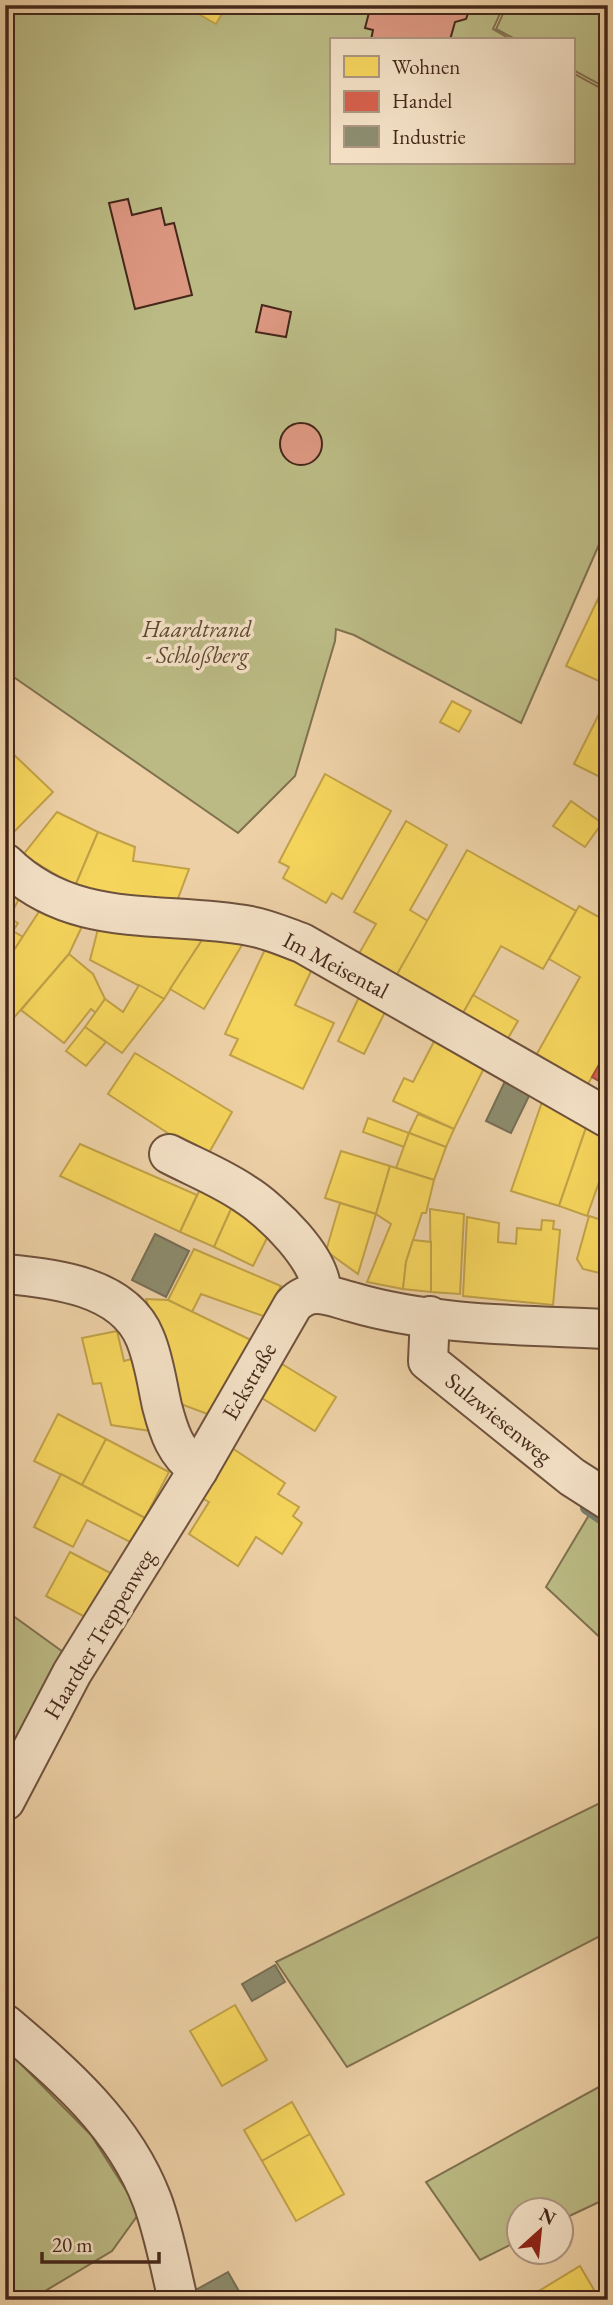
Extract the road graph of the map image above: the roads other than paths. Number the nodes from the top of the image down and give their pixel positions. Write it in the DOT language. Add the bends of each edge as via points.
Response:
graph roads {
  1 [pos="5,863"];
  2 [pos="608,1118"];
  3 [pos="169,1154"];
  4 [pos="5,1274"];
  5 [pos="321,1293"];
  6 [pos="430,1316"];
  7 [pos="608,1329"];
  8 [pos="198,1470"];
  9 [pos="608,1500"];
  10 [pos="5,1801"];
  11 [pos="5,2024"];
  12 [pos="178,2300"];
  1 -- 2 [label="street, Im Meisental" via="50,897 76,906 250,926 302,943"];
  3 -- 5 [label="street" via="247,1194 310,1257"];
  4 -- 8 [label="street" via="70,1283 108,1300 136,1321 146,1339 169,1434 183,1458"];
  5 -- 6 [label="street" via="373,1308"];
  5 -- 8 [label="street, Eckstraße" via="302,1296 293,1305"];
  6 -- 7 [label="street"];
  6 -- 9 [label="street, Sulzwiesenweg" via="428,1361 572,1477"];
  8 -- 10 [label="street, Haardter Treppenweg" via="72,1673"];
  11 -- 12 [label="street" via="77,2089 109,2123 134,2160 152,2200"];
}
